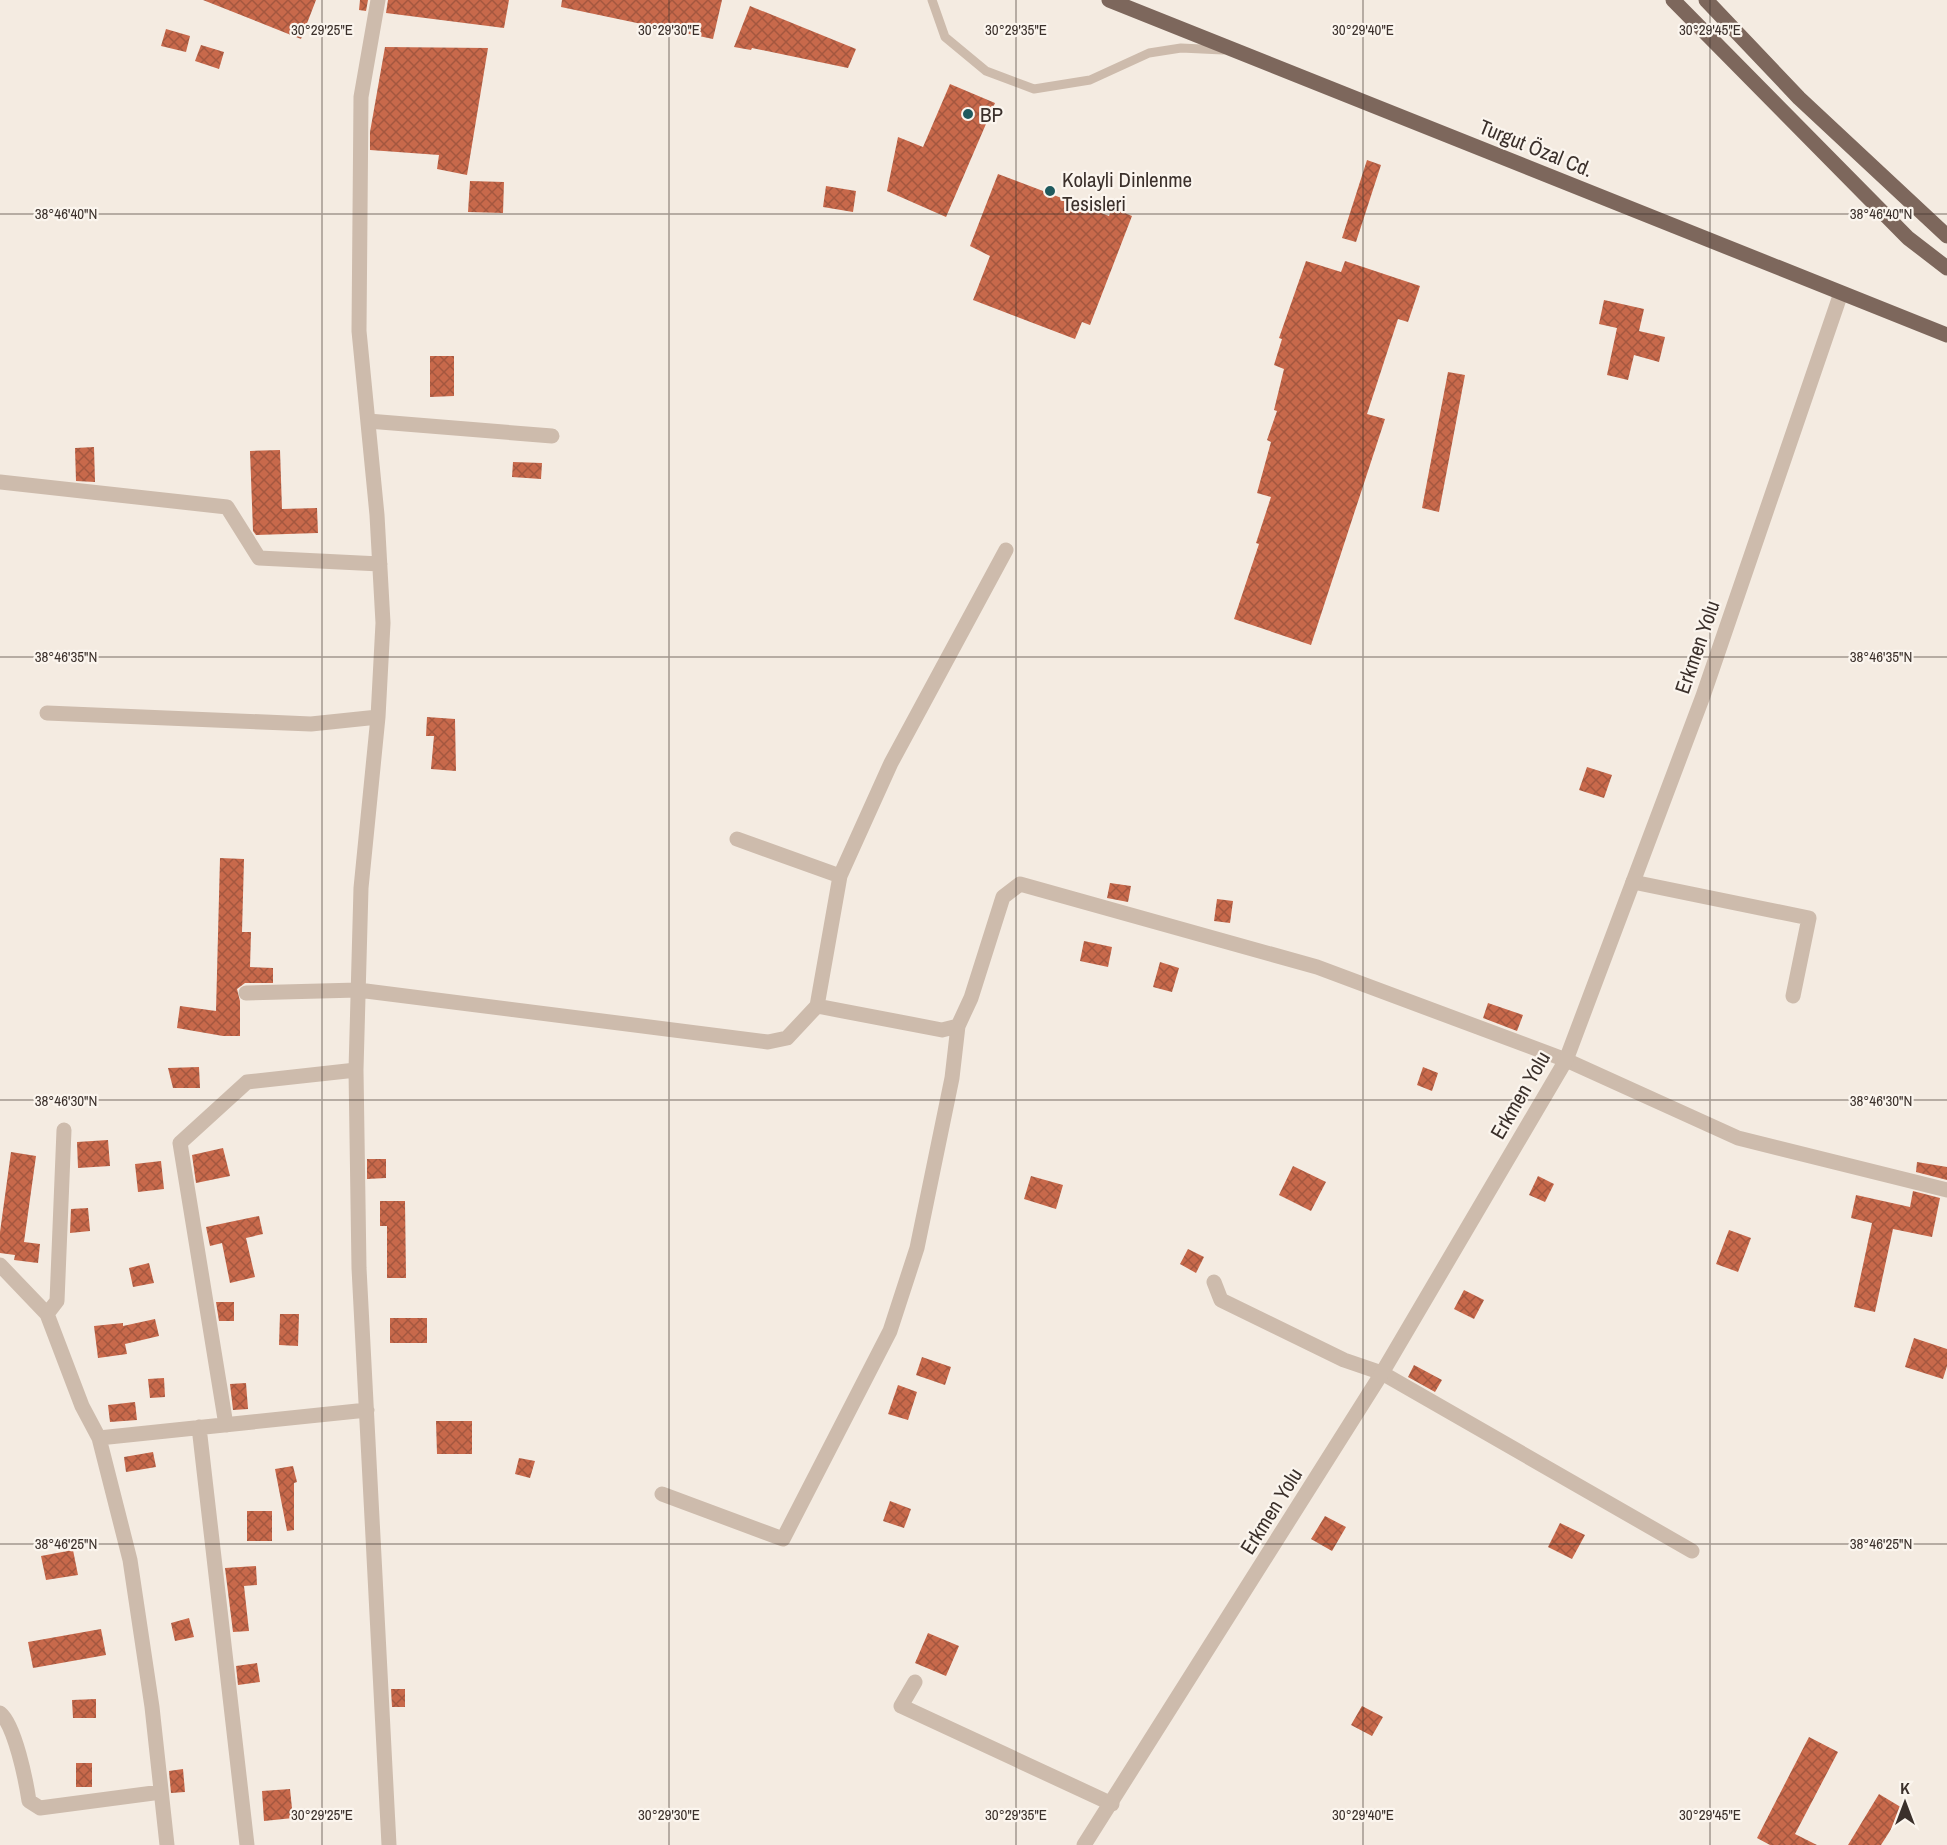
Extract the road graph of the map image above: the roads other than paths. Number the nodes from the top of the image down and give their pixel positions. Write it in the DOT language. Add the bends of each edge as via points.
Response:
graph roads {
  1 [pos="378,0"];
  2 [pos="932,0"];
  3 [pos="1109,0"];
  4 [pos="1673,0"];
  5 [pos="1706,0"];
  6 [pos="1234,50"];
  7 [pos="1947,236"];
  8 [pos="1947,268"];
  9 [pos="1840,293"];
  10 [pos="1947,335"];
  11 [pos="368,421"];
  12 [pos="552,436"];
  13 [pos="0,482"];
  14 [pos="1006,550"];
  15 [pos="380,564"];
  16 [pos="47,713"];
  17 [pos="378,717"];
  18 [pos="737,839"];
  19 [pos="840,876"];
  20 [pos="1633,882"];
  21 [pos="358,990"];
  22 [pos="246,993"];
  23 [pos="1793,996"];
  24 [pos="818,1006"];
  25 [pos="958,1026"];
  26 [pos="1566,1060"];
  27 [pos="356,1070"];
  28 [pos="64,1130"];
  29 [pos="1947,1190"];
  30 [pos="0,1265"];
  31 [pos="1214,1282"];
  32 [pos="46,1314"];
  33 [pos="1382,1373"];
  34 [pos="367,1410"];
  35 [pos="226,1425"];
  36 [pos="199,1427"];
  37 [pos="99,1438"];
  38 [pos="662,1494"];
  39 [pos="1692,1551"];
  40 [pos="915,1682"];
  41 [pos="0,1713"];
  42 [pos="161,1792"];
  43 [pos="1112,1804"];
  44 [pos="167,1845"];
  45 [pos="247,1845"];
  46 [pos="389,1845"];
  47 [pos="1084,1845"];
  1 -- 11 [label="street" via="361,97 359,331"];
  2 -- 6 [label="lane" via="945,37 986,71 1034,89 1090,80 1149,53 1181,48"];
  3 -- 6 [label="main road, Turgut Özal Cd."];
  4 -- 8 [label="main road" via="1908,238"];
  5 -- 7 [label="main road" via="1807,106"];
  6 -- 9 [label="main road, Turgut Özal Cd."];
  9 -- 10 [label="main road, Turgut Özal Cd."];
  9 -- 20 [label="street, Erkmen Yolu" via="1703,696"];
  11 -- 12 [label="street"];
  11 -- 15 [label="street"];
  13 -- 15 [label="street" via="227,507 259,558"];
  14 -- 19 [label="street" via="891,763"];
  15 -- 17 [label="street" via="383,623"];
  16 -- 17 [label="street" via="311,724"];
  17 -- 21 [label="street" via="361,888"];
  18 -- 19 [label="street"];
  19 -- 24 [label="street"];
  20 -- 23 [label="street" via="1809,918"];
  20 -- 26 [label="street, Erkmen Yolu"];
  21 -- 22 [label="street"];
  21 -- 24 [label="street" via="768,1042 787,1038"];
  21 -- 27 [label="street"];
  24 -- 25 [label="street" via="942,1030"];
  25 -- 26 [label="street" via="971,999 1003,897 1020,884 1317,967"];
  25 -- 38 [label="street" via="952,1078 917,1248 890,1330 783,1539"];
  26 -- 29 [label="street" via="1738,1138"];
  26 -- 33 [label="street, Erkmen Yolu"];
  27 -- 34 [label="street" via="359,1268"];
  27 -- 35 [label="street" via="248,1082 180,1143"];
  28 -- 32 [label="street" via="57,1301"];
  30 -- 32 [label="street"];
  31 -- 33 [label="street" via="1221,1300 1344,1360"];
  32 -- 37 [label="street" via="82,1406"];
  33 -- 39 [label="street"];
  33 -- 43 [label="street, Erkmen Yolu"];
  34 -- 35 [label="street"];
  34 -- 46 [label="street"];
  35 -- 36 [label="street"];
  36 -- 37 [label="street"];
  36 -- 45 [label="street"];
  37 -- 42 [label="street" via="130,1560"];
  40 -- 43 [label="street" via="901,1706"];
  41 -- 42 [label="street" via="11,1732 29,1801 40,1808"];
  42 -- 44 [label="street"];
  43 -- 47 [label="street, Erkmen Yolu"];
}
